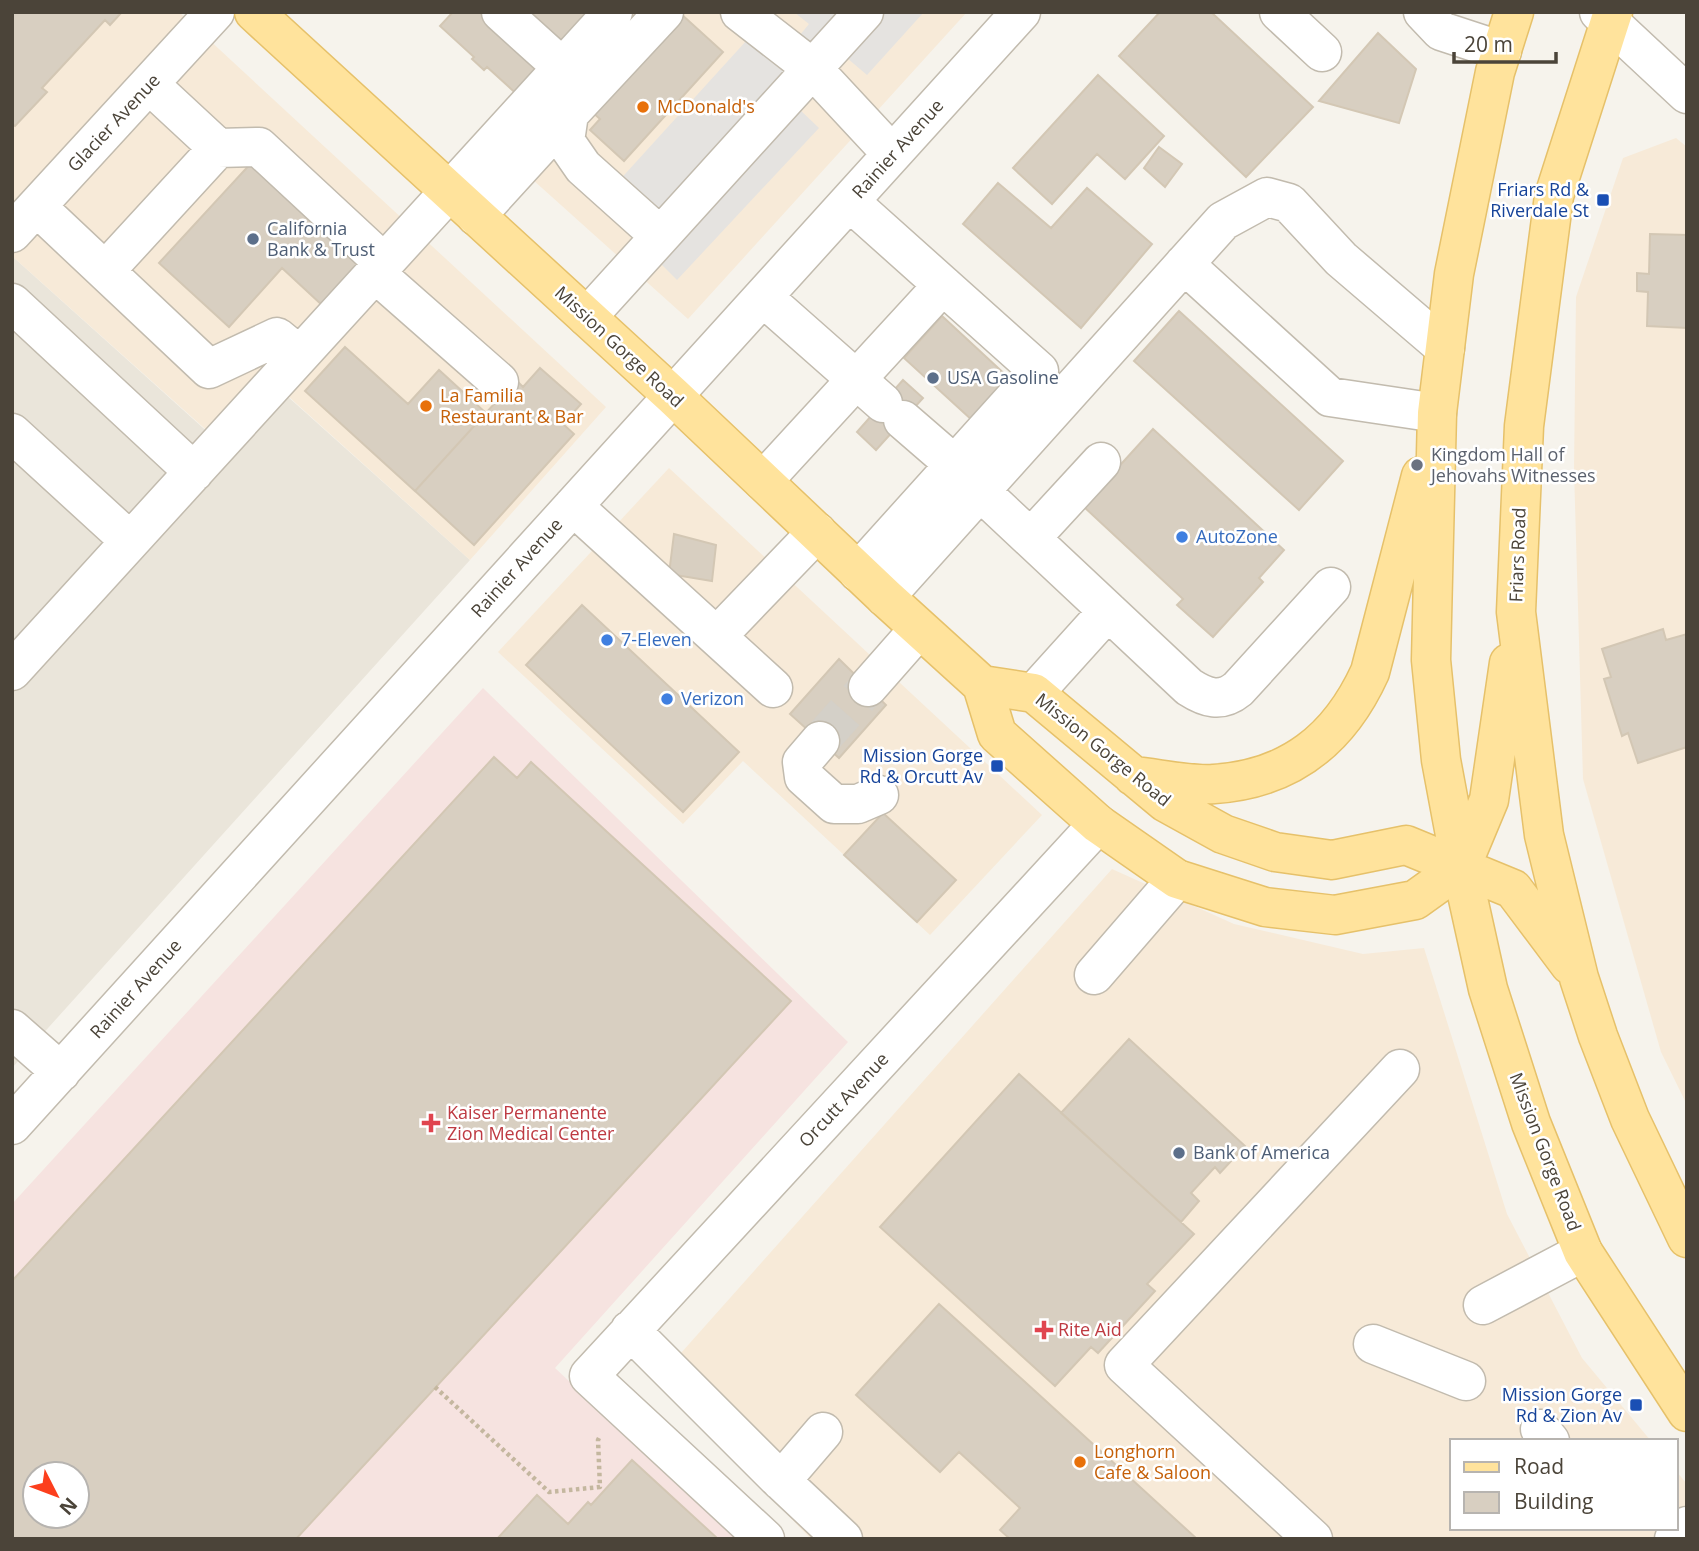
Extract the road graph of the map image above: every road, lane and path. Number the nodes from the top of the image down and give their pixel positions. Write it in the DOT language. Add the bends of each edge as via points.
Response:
graph roads {
  1 [pos="215,12"];
  2 [pos="254,12"];
  3 [pos="501,12"];
  4 [pos="613,12"];
  5 [pos="664,12"];
  6 [pos="740,12"];
  7 [pos="779,12"];
  8 [pos="864,12"];
  9 [pos="1021,12"];
  10 [pos="1279,12"];
  11 [pos="1423,12"];
  12 [pos="1514,12"];
  13 [pos="1607,15"];
  14 [pos="1502,51"];
  15 [pos="1322,52"];
  16 [pos="563,68"];
  17 [pos="812,68"];
  18 [pos="149,84"];
  19 [pos="1687,94"];
  20 [pos="569,114"];
  21 [pos="218,148"];
  22 [pos="892,154"];
  23 [pos="850,202"];
  24 [pos="462,204"];
  25 [pos="23,213"];
  26 [pos="660,236"];
  27 [pos="1184,264"];
  28 [pos="380,268"];
  29 [pos="105,271"];
  30 [pos="943,285"];
  31 [pos="763,297"];
  32 [pos="12,303"];
  33 [pos="587,317"];
  34 [pos="1445,348"];
  35 [pos="299,355"];
  36 [pos="499,382"];
  37 [pos="673,396"];
  38 [pos="881,400"];
  39 [pos="1437,413"];
  40 [pos="12,433"];
  41 [pos="1101,462"];
  42 [pos="194,472"];
  43 [pos="967,478"];
  44 [pos="763,481"];
  45 [pos="573,506"];
  46 [pos="817,532"];
  47 [pos="1031,538"];
  48 [pos="131,541"];
  49 [pos="871,585"];
  50 [pos="1331,587"];
  51 [pos="1108,611"];
  52 [pos="1516,612"];
  53 [pos="919,629"];
  54 [pos="718,636"];
  55 [pos="12,671"];
  56 [pos="982,685"];
  57 [pos="868,687"];
  58 [pos="773,688"];
  59 [pos="1034,693"];
  60 [pos="820,741"];
  61 [pos="1133,776"];
  62 [pos="879,795"];
  63 [pos="1098,824"];
  64 [pos="1461,867"];
  65 [pos="1177,879"];
  66 [pos="1094,975"];
  67 [pos="1579,978"];
  68 [pos="12,1029"];
  69 [pos="1400,1069"];
  70 [pos="61,1072"];
  71 [pos="12,1125"];
  72 [pos="1687,1238"];
  73 [pos="1583,1252"];
  74 [pos="1483,1305"];
  75 [pos="630,1330"];
  76 [pos="1373,1344"];
  77 [pos="1466,1381"];
  78 [pos="435,1387"];
  79 [pos="1687,1412"];
  80 [pos="823,1432"];
  81 [pos="598,1440"];
  82 [pos="781,1480"];
  83 [pos="1687,1526"];
  84 [pos="765,1539"];
  85 [pos="843,1539"];
  86 [pos="1314,1539"];
  87 [pos="1674,1539"];
  1 -- 18 [label="street, Glacier Avenue"];
  2 -- 24 [label="main road, Mission Gorge Road"];
  3 -- 16 [label="street"];
  4 -- 16 [label="street"];
  5 -- 20 [label="street"];
  6 -- 17 [label="street"];
  7 -- 17 [label="street" via="802,29"];
  8 -- 17 [label="street"];
  9 -- 22 [label="street, Rainier Avenue"];
  10 -- 15 [label="street"];
  11 -- 14 [label="street" via="1441,31"];
  12 -- 14 [label="main road"];
  13 -- 19 [label="street"];
  13 -- 52 [label="main road, Friars Road" via="1554,196 1524,426"];
  14 -- 34 [label="main road" via="1454,274"];
  16 -- 24 [label="street"];
  17 -- 22 [label="street"];
  17 -- 26 [label="street"];
  18 -- 21 [label="street"];
  18 -- 25 [label="street, Glacier Avenue"];
  20 -- 24 [label="street"];
  20 -- 26 [label="street" via="565,141 573,156"];
  21 -- 28 [label="street" via="259,147"];
  21 -- 29 [label="street"];
  22 -- 23 [label="street, Rainier Avenue"];
  23 -- 30 [label="street"];
  23 -- 31 [label="street, Rainier Avenue"];
  24 -- 28 [label="street"];
  24 -- 33 [label="main road, Mission Gorge Road"];
  25 -- 29 [label="street"];
  26 -- 33 [label="street"];
  27 -- 34 [label="street" via="1223,221 1267,197 1289,204 1341,259"];
  27 -- 39 [label="street" via="1330,397"];
  27 -- 43 [label="street"];
  28 -- 35 [label="street"];
  28 -- 36 [label="street"];
  29 -- 35 [label="street" via="209,369 277,337"];
  30 -- 38 [label="street"];
  30 -- 43 [label="street" via="1039,371"];
  31 -- 37 [label="street, Rainier Avenue"];
  31 -- 38 [label="street"];
  32 -- 42 [label="street"];
  33 -- 37 [label="main road, Mission Gorge Road"];
  34 -- 39 [label="main road"];
  35 -- 42 [label="street"];
  37 -- 44 [label="main road, Mission Gorge Road"];
  37 -- 45 [label="street, Rainier Avenue"];
  38 -- 43 [label="street"];
  38 -- 44 [label="street"];
  39 -- 61 [label="main road" via="1370,672 1359,697 1327,739 1278,771 1244,780 1211,785"];
  39 -- 64 [label="main road" via="1431,660 1443,774"];
  40 -- 48 [label="street"];
  41 -- 47 [label="street"];
  42 -- 48 [label="street"];
  43 -- 47 [label="street"];
  43 -- 49 [label="street"];
  44 -- 46 [label="main road, Mission Gorge Road"];
  45 -- 54 [label="street"];
  45 -- 70 [label="street, Rainier Avenue"];
  46 -- 49 [label="main road, Mission Gorge Road"];
  46 -- 54 [label="street"];
  47 -- 51 [label="street"];
  48 -- 55 [label="street"];
  49 -- 53 [label="main road, Mission Gorge Road"];
  50 -- 51 [label="street" via="1238,689 1224,698 1202,695 1189,687"];
  51 -- 59 [label="street"];
  52 -- 64 [label="main road" via="1489,800"];
  52 -- 67 [label="main road, Friars Road" via="1544,835"];
  53 -- 56 [label="main road, Mission Gorge Road"];
  53 -- 57 [label="street"];
  54 -- 58 [label="street"];
  56 -- 59 [label="main road, Mission Gorge Road"];
  56 -- 63 [label="main road" via="997,734"];
  59 -- 61 [label="main road, Mission Gorge Road"];
  60 -- 62 [label="street" via="802,762 804,777 834,804 858,804"];
  61 -- 64 [label="main road, Mission Gorge Road" via="1165,802 1223,834 1275,852 1332,860 1406,845"];
  63 -- 65 [label="main road"];
  63 -- 75 [label="street, Orcutt Avenue"];
  64 -- 65 [label="main road" via="1415,900 1335,915 1265,907"];
  64 -- 67 [label="main road" via="1513,889"];
  64 -- 73 [label="main road, Mission Gorge Road" via="1488,989 1531,1124"];
  65 -- 66 [label="street"];
  67 -- 72 [label="main road" via="1630,1119"];
  68 -- 70 [label="street"];
  69 -- 86 [label="street" via="1124,1365"];
  70 -- 71 [label="street, Rainier Avenue"];
  73 -- 74 [label="street"];
  73 -- 79 [label="main road, Mission Gorge Road"];
  75 -- 82 [label="street"];
  75 -- 84 [label="street, Orcutt Avenue" via="589,1376"];
  76 -- 77 [label="street"];
  78 -- 81 [label="path" via="549,1493 600,1487"];
  80 -- 82 [label="street"];
  82 -- 85 [label="street"];
  83 -- 87 [label="street"];
}
